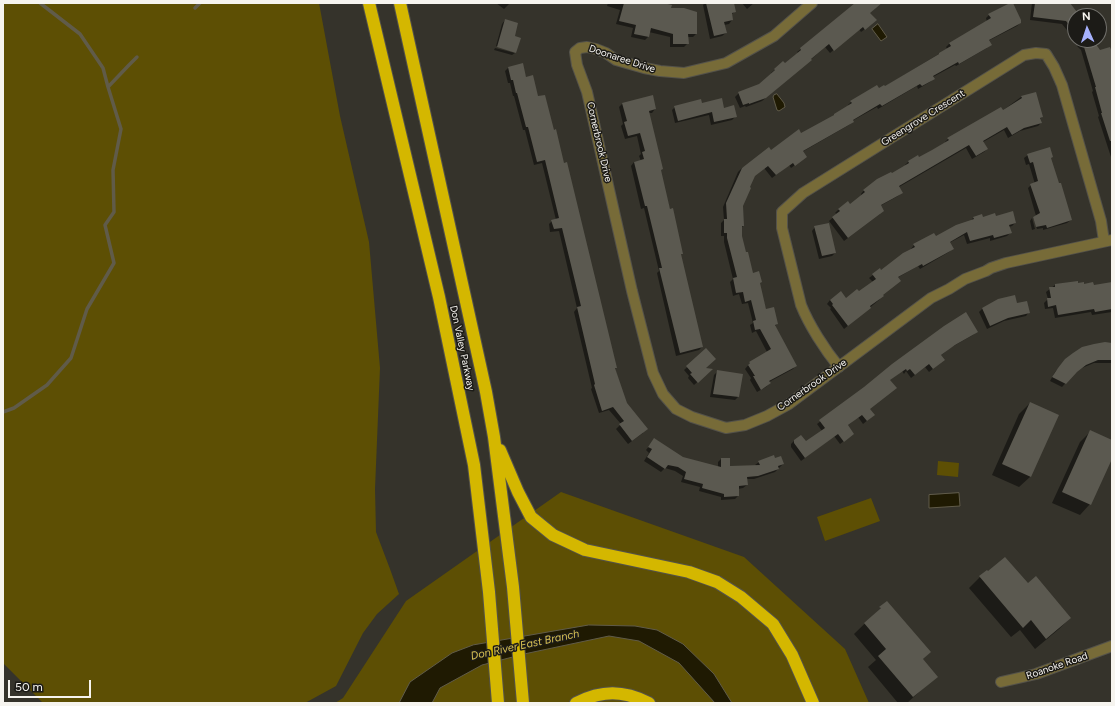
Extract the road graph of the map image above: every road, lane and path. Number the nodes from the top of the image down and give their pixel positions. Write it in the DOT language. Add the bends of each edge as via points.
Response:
graph roads {
  1 [pos="369,3"];
  2 [pos="400,3"];
  3 [pos="812,3"];
  4 [pos="580,48"];
  5 [pos="1108,241"];
  6 [pos="839,367"];
  7 [pos="494,437"];
  8 [pos="1112,646"];
  9 [pos="1001,682"];
  10 [pos="497,687"];
  11 [pos="523,702"];
  12 [pos="490,703"];
  13 [pos="498,703"];
  14 [pos="576,703"];
  15 [pos="649,703"];
  16 [pos="813,703"];
  1 -- 10 [label="highway, Don Valley Parkway" via="439,297 474,465"];
  2 -- 7 [label="highway, Don Valley Parkway"];
  3 -- 4 [label="street, Doonaree Drive" via="774,36 726,63 684,73 644,68 616,60 596,49"];
  4 -- 6 [label="street, Cornerbrook Drive" via="575,52 577,65 587,92 653,373 663,394 676,409 726,428 745,425 767,416 789,404"];
  5 -- 6 [label="street, Cornerbrook Drive" via="1013,261 965,279 931,298"];
  5 -- 6 [label="street, Greengrove Crescent" via="1062,85 1054,67 1046,54 1024,55 803,193 782,212 782,228 801,305"];
  7 -- 11 [label="highway, Don Valley Parkway"];
  7 -- 16 [label="highway" via="518,492 536,522 553,535 585,550 689,572 716,582 741,597 773,624 792,655"];
  8 -- 9 [label="street, Roanoke Road" via="1036,674"];
  10 -- 12 [label="highway"];
  10 -- 13 [label="highway, Don Valley Parkway"];
  14 -- 15 [label="highway" via="612,692"];
}
